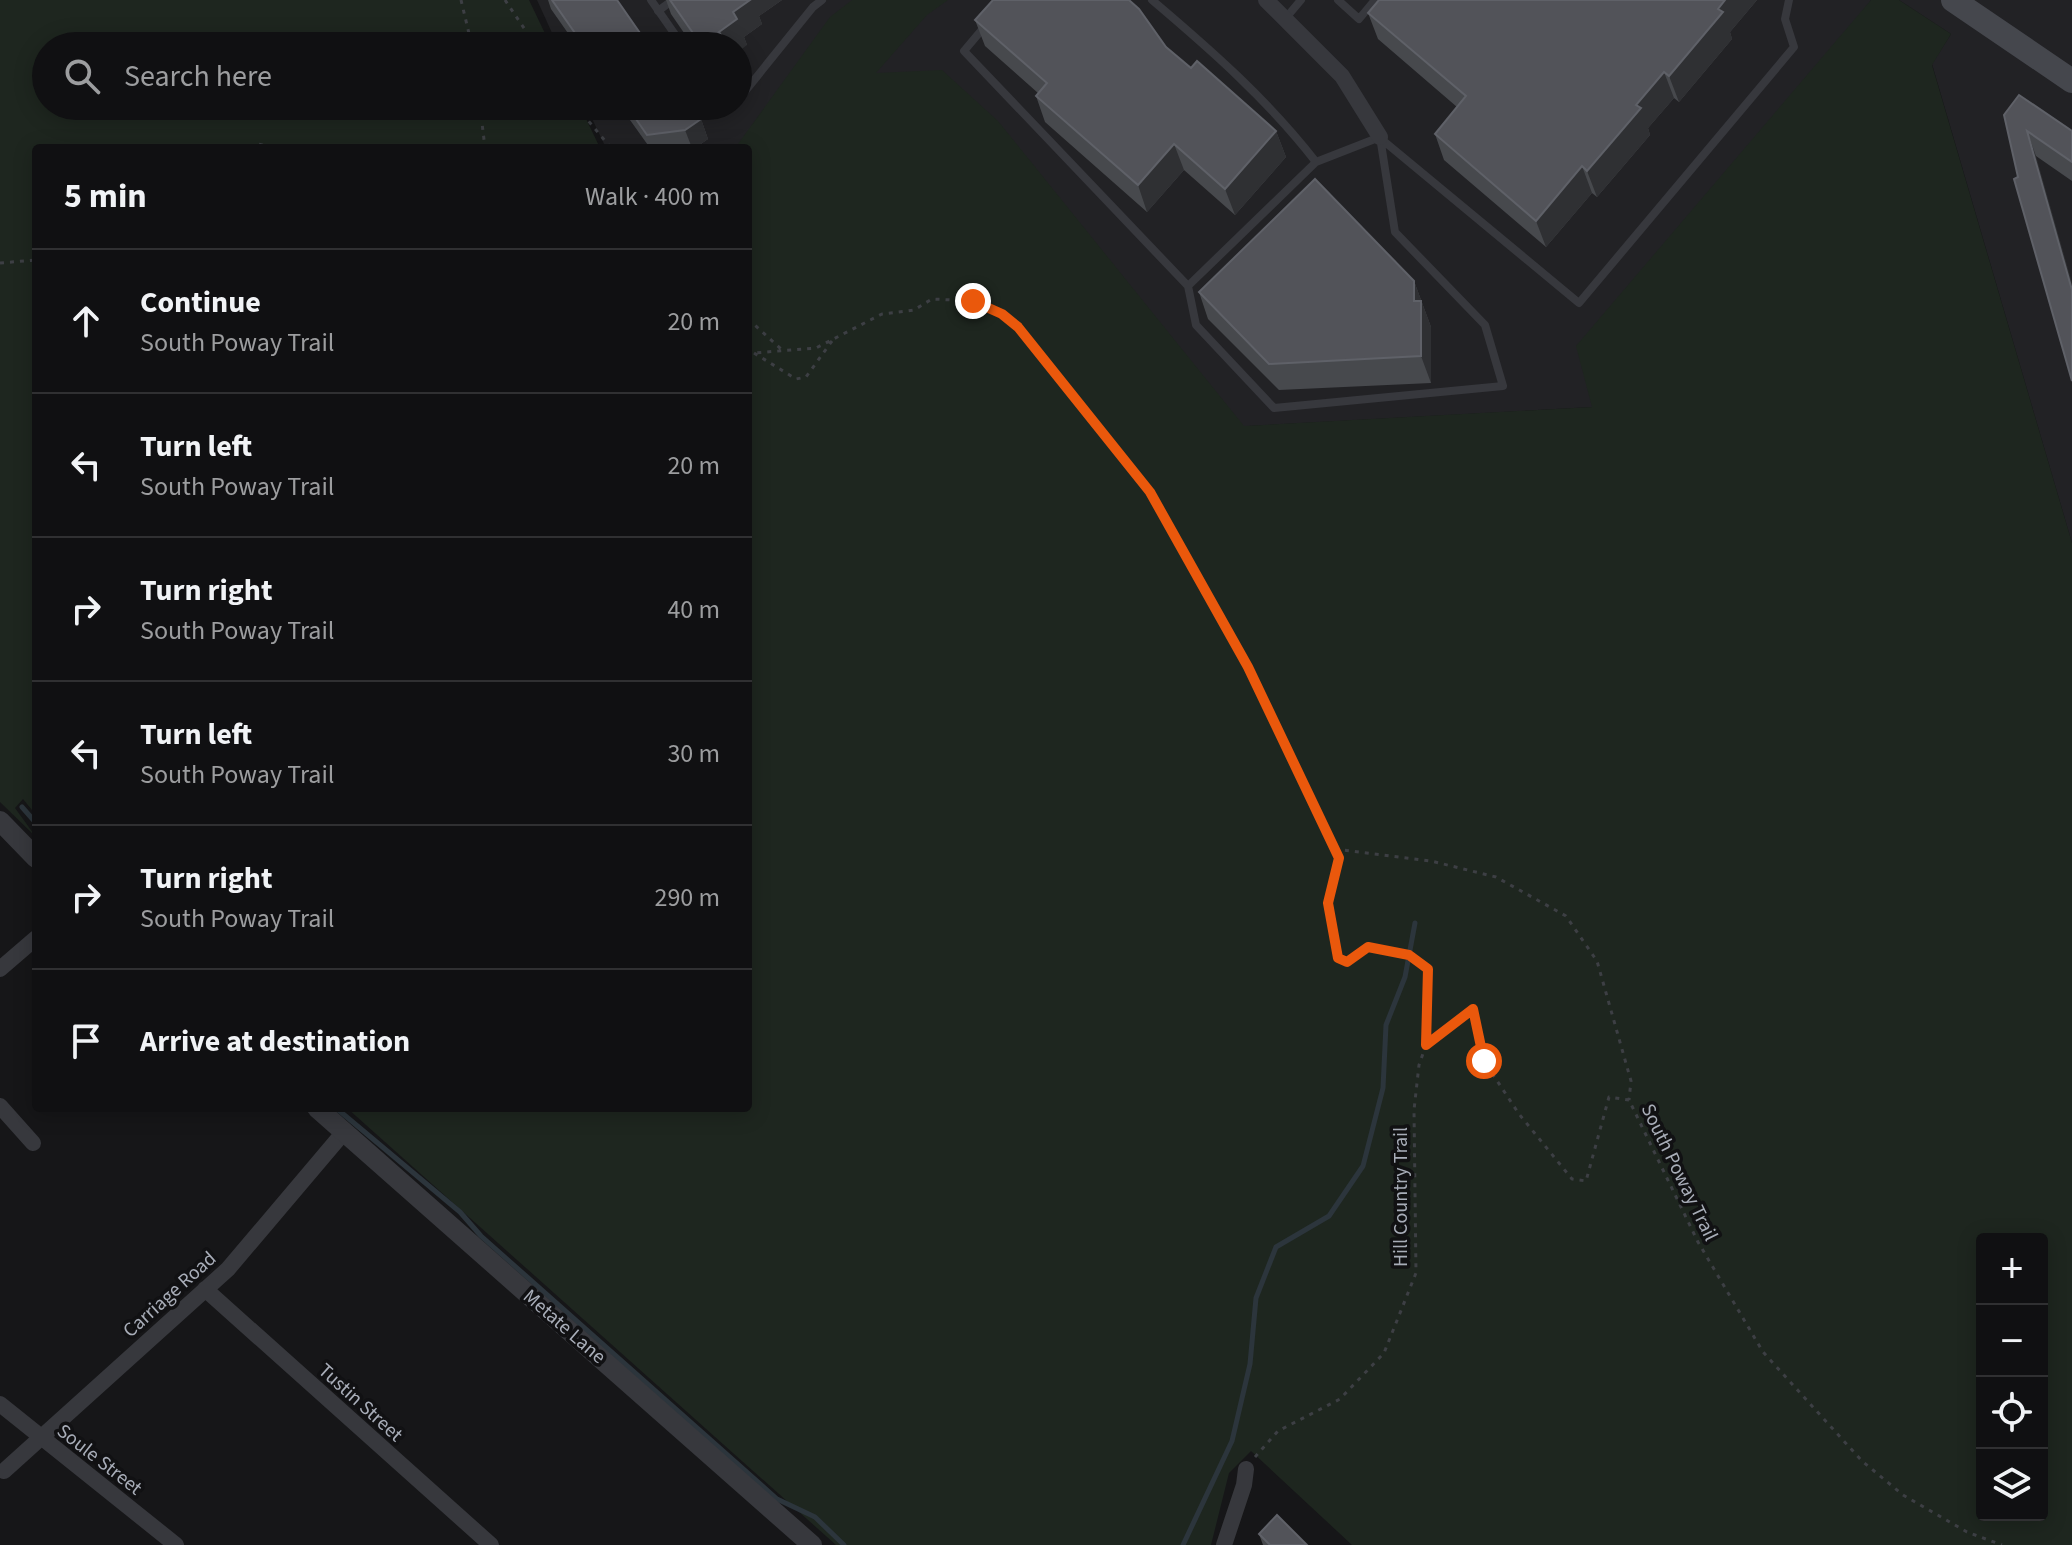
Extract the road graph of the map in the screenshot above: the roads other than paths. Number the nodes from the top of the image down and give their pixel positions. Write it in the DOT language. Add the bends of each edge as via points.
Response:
graph roads {
  1 [pos="651,0"];
  2 [pos="673,0"];
  3 [pos="822,0"];
  4 [pos="1152,0"];
  5 [pos="1266,0"];
  6 [pos="1301,0"];
  7 [pos="1338,0"];
  8 [pos="1375,0"];
  9 [pos="1789,0"];
  10 [pos="1953,0"];
  11 [pos="658,11"];
  12 [pos="1285,19"];
  13 [pos="990,20"];
  14 [pos="673,32"];
  15 [pos="2072,81"];
  16 [pos="752,83"];
  17 [pos="1380,137"];
  18 [pos="1316,162"];
  19 [pos="1188,286"];
  20 [pos="0,821"];
  21 [pos="32,854"];
  22 [pos="32,941"];
  23 [pos="0,969"];
  24 [pos="0,1106"];
  25 [pos="322,1112"];
  26 [pos="344,1132"];
  27 [pos="33,1143"];
  28 [pos="205,1289"];
  29 [pos="0,1404"];
  30 [pos="40,1438"];
  31 [pos="1246,1469"];
  32 [pos="4,1471"];
  33 [pos="176,1545"];
  34 [pos="491,1545"];
  35 [pos="812,1545"];
  36 [pos="1224,1545"];
  1 -- 11 [label="lane"];
  2 -- 11 [label="lane"];
  3 -- 16 [label="lane"];
  4 -- 18 [label="lane" via="1224,60"];
  5 -- 12 [label="street"];
  6 -- 12 [label="lane"];
  7 -- 8 [label="lane" via="1359,19"];
  9 -- 17 [label="lane" via="1785,19 1794,47 1579,303"];
  10 -- 15 [label="main road"];
  11 -- 14 [label="lane"];
  12 -- 17 [label="street" via="1342,76"];
  13 -- 19 [label="lane" via="964,51"];
  17 -- 18 [label="lane"];
  17 -- 19 [label="lane" via="1395,232 1485,325 1503,386 1274,408 1196,325"];
  18 -- 19 [label="lane"];
  20 -- 21 [label="street"];
  22 -- 23 [label="street"];
  24 -- 27 [label="street"];
  25 -- 26 [label="street, Metate Lane"];
  26 -- 28 [label="street, Carriage Road"];
  26 -- 35 [label="street, Metate Lane"];
  28 -- 30 [label="street, Carriage Road"];
  28 -- 34 [label="street, Tustin Street"];
  29 -- 30 [label="street, Soule Street"];
  30 -- 32 [label="street, Carriage Road"];
  30 -- 33 [label="street, Soule Street"];
  31 -- 36 [label="street"];
}
